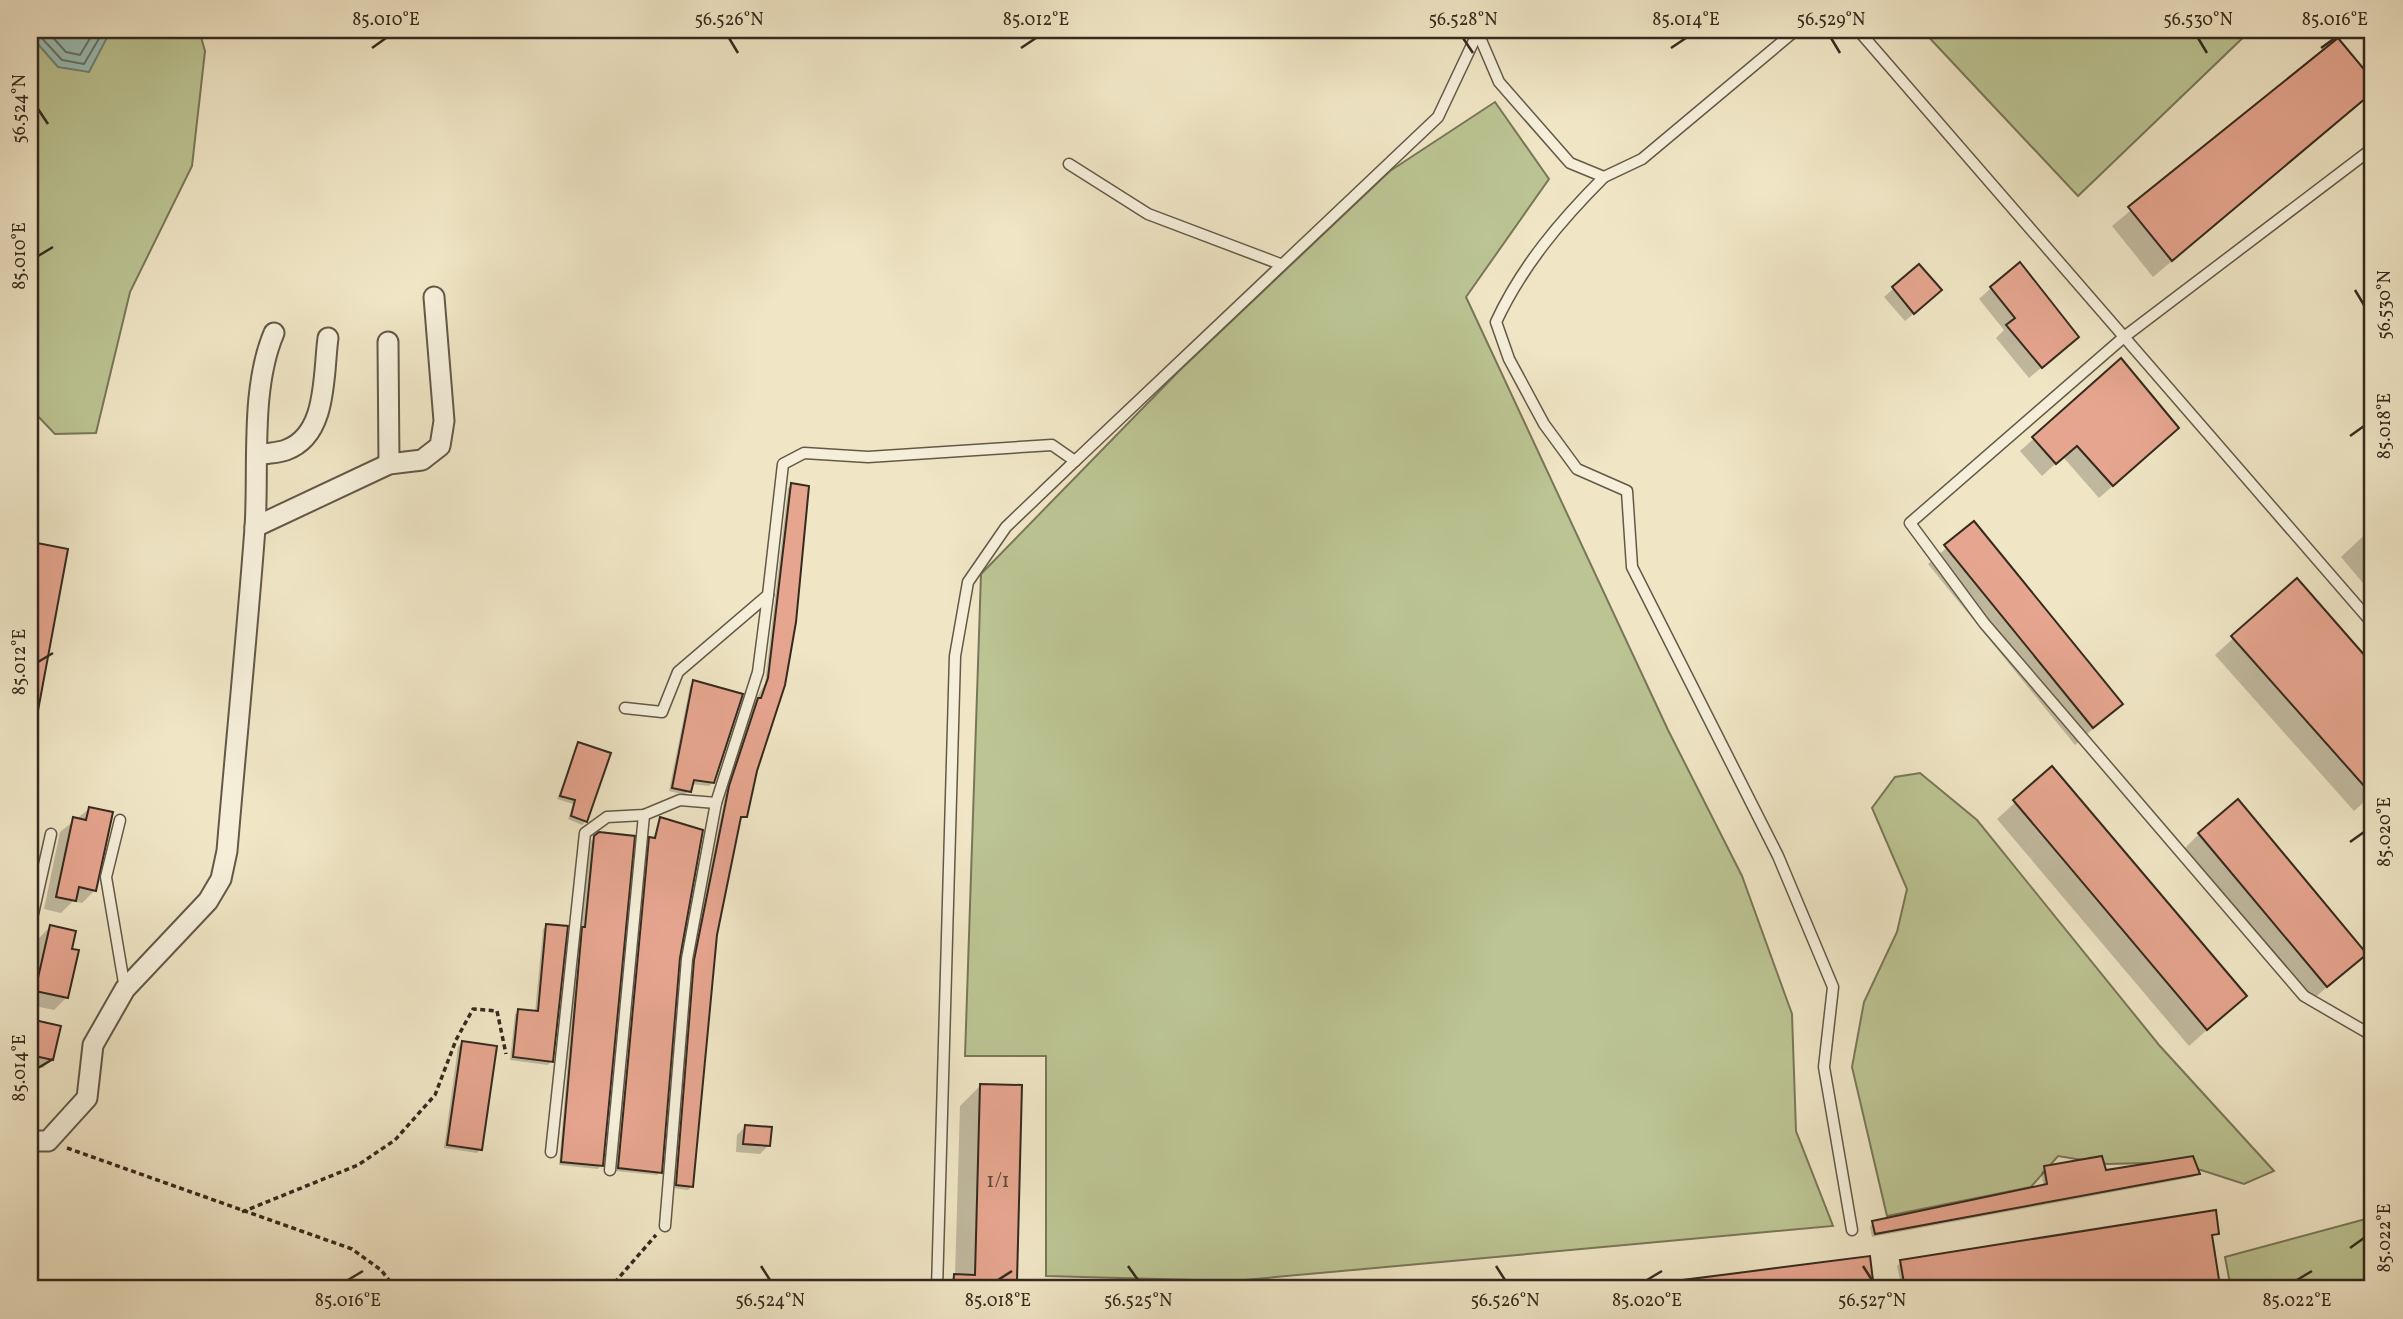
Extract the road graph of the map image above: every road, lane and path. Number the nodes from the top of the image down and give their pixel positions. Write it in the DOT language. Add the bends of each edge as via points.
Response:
graph roads {
  1 [pos="1796,30"];
  2 [pos="1858,30"];
  3 [pos="1479,32"];
  4 [pos="2373,148"];
  5 [pos="1069,164"];
  6 [pos="1604,177"];
  7 [pos="1280,264"];
  8 [pos="434,297"];
  9 [pos="274,333"];
  10 [pos="2124,337"];
  11 [pos="328,338"];
  12 [pos="388,342"];
  13 [pos="259,455"];
  14 [pos="1075,460"];
  15 [pos="389,464"];
  16 [pos="255,527"];
  17 [pos="768,595"];
  18 [pos="2373,624"];
  19 [pos="625,708"];
  20 [pos="716,803"];
  21 [pos="644,815"];
  22 [pos="120,820"];
  23 [pos="51,834"];
  24 [pos="30,927"];
  25 [pos="125,989"];
  26 [pos="2373,1036"];
  27 [pos="506,1054"];
  28 [pos="39,1141"];
  29 [pos="551,1152"];
  30 [pos="610,1170"];
  31 [pos="242,1212"];
  32 [pos="664,1226"];
  33 [pos="1852,1230"];
  34 [pos="396,1289"];
  35 [pos="609,1289"];
  36 [pos="937,1289"];
  1 -- 6 [label="lane" via="1642,159"];
  2 -- 10 [label="lane"];
  3 -- 6 [label="lane" via="1499,82 1570,163"];
  3 -- 7 [label="lane" via="1438,117"];
  4 -- 10 [label="lane"];
  5 -- 7 [label="lane" via="1148,214"];
  6 -- 33 [label="lane" via="1567,214 1513,287 1496,322 1509,359 1544,424 1577,469 1627,491 1632,567 1778,856 1833,987 1824,1067"];
  7 -- 14 [label="lane"];
  8 -- 15 [label="street" via="444,421 440,446 422,460"];
  9 -- 13 [label="street" via="265,355"];
  10 -- 18 [label="lane"];
  10 -- 26 [label="lane" via="1910,523 1984,623 2304,996"];
  11 -- 13 [label="street" via="318,415 304,439 286,450"];
  12 -- 15 [label="street"];
  13 -- 16 [label="street"];
  14 -- 17 [label="lane" via="1052,444 868,457 804,453 783,464"];
  14 -- 36 [label="lane" via="1006,527 968,582 955,656"];
  15 -- 16 [label="street"];
  16 -- 25 [label="street" via="221,880 208,901"];
  17 -- 19 [label="lane" via="678,672 662,712"];
  17 -- 20 [label="lane" via="758,672"];
  20 -- 21 [label="lane" via="680,800"];
  20 -- 32 [label="lane" via="687,959"];
  21 -- 29 [label="lane" via="607,817 585,833"];
  21 -- 30 [label="lane"];
  22 -- 25 [label="lane" via="106,877"];
  23 -- 24 [label="lane"];
  25 -- 28 [label="street" via="93,1045 87,1098"];
  27 -- 31 [label="path" via="497,1011 473,1009 435,1095 395,1140 358,1165"];
  28 -- 31 [label="path"];
  31 -- 34 [label="path" via="352,1249 381,1269"];
  32 -- 35 [label="path"];
}
